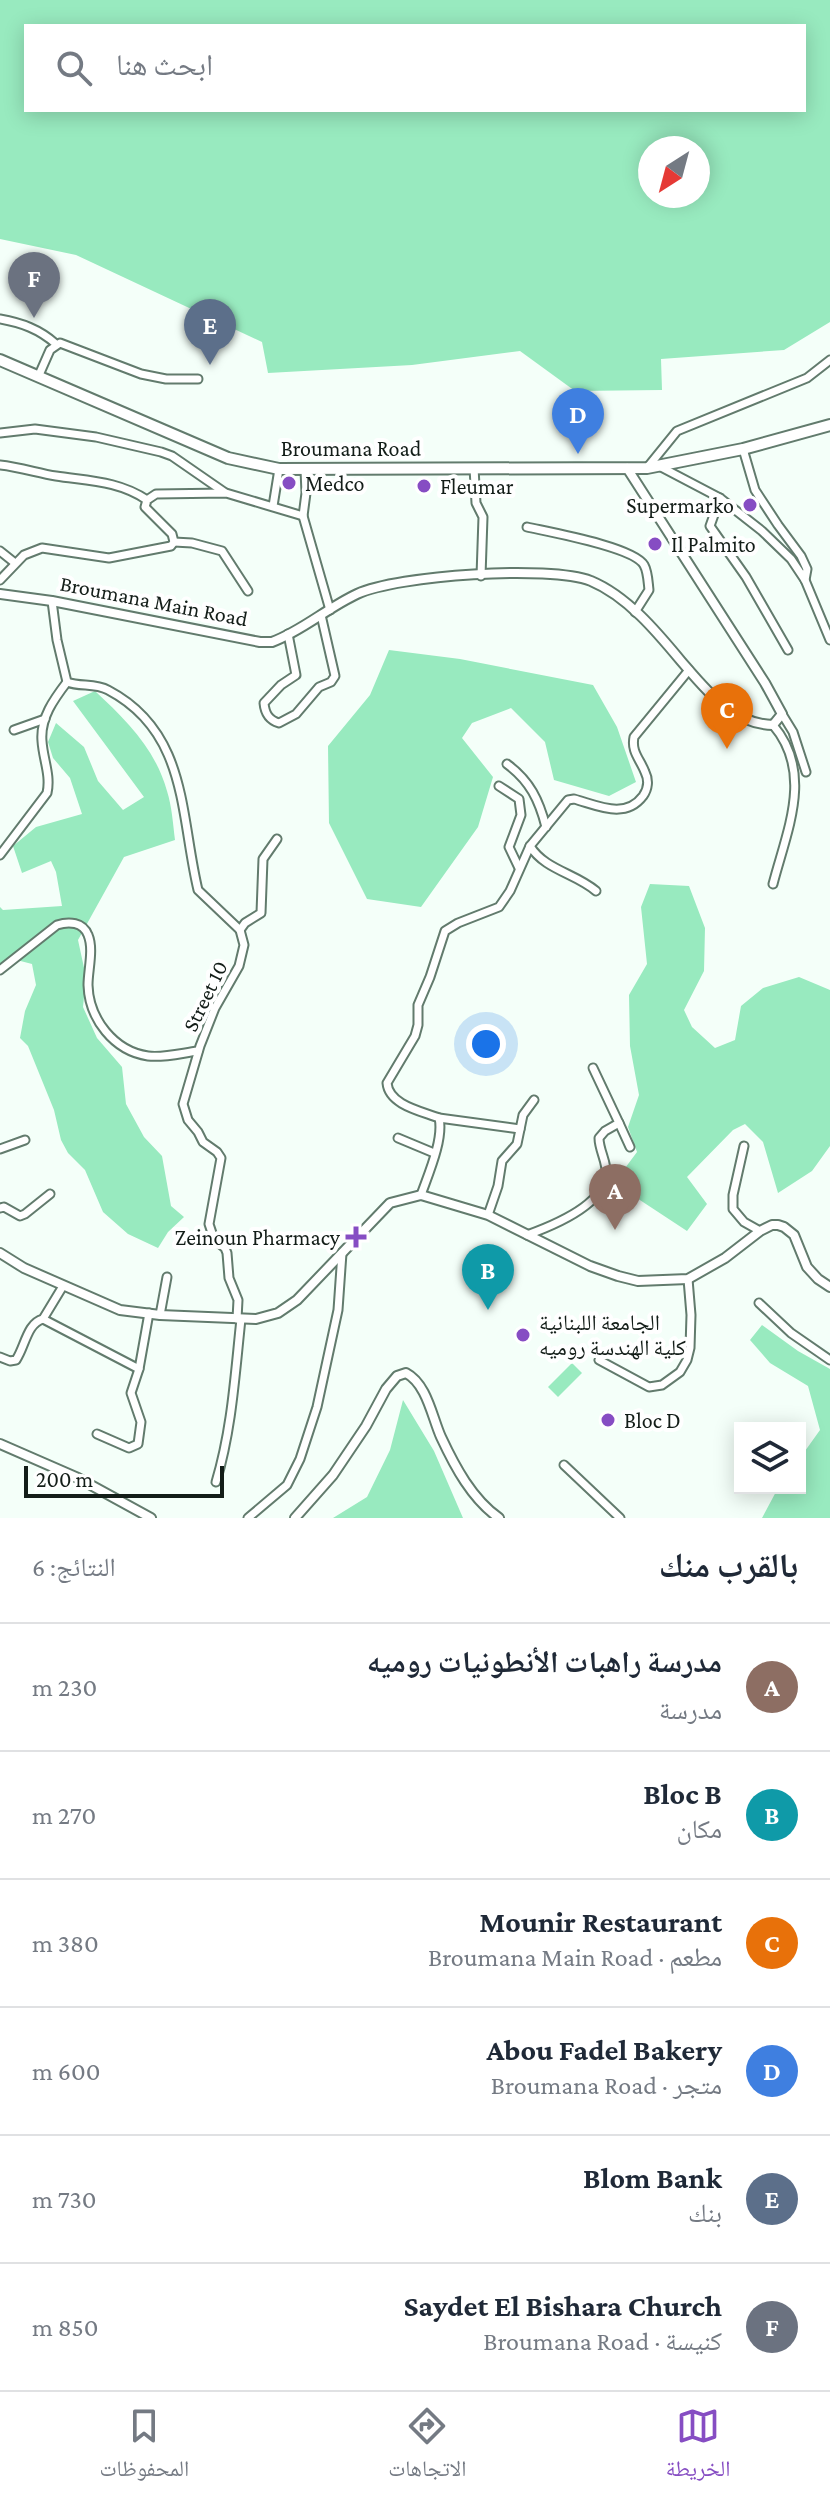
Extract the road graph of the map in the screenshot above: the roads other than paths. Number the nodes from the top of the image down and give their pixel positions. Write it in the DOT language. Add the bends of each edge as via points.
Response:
graph roads {
  1 [pos="0,319"];
  2 [pos="56,344"];
  3 [pos="0,360"];
  4 [pos="830,360"];
  5 [pos="39,375"];
  6 [pos="198,379"];
  7 [pos="830,425"];
  8 [pos="0,433"];
  9 [pos="743,449"];
  10 [pos="0,465"];
  11 [pos="653,467"];
  12 [pos="474,468"];
  13 [pos="627,468"];
  14 [pos="279,469"];
  15 [pos="305,470"];
  16 [pos="226,493"];
  17 [pos="720,498"];
  18 [pos="147,500"];
  19 [pos="273,506"];
  20 [pos="303,516"];
  21 [pos="527,527"];
  22 [pos="174,542"];
  23 [pos="0,551"];
  24 [pos="15,563"];
  25 [pos="481,576"];
  26 [pos="0,580"];
  27 [pos="805,580"];
  28 [pos="248,591"];
  29 [pos="0,594"];
  30 [pos="52,601"];
  31 [pos="326,612"];
  32 [pos="635,612"];
  33 [pos="288,634"];
  34 [pos="830,640"];
  35 [pos="788,650"];
  36 [pos="689,670"];
  37 [pos="67,682"];
  38 [pos="782,714"];
  39 [pos="45,719"];
  40 [pos="773,725"];
  41 [pos="14,730"];
  42 [pos="507,764"];
  43 [pos="806,772"];
  44 [pos="499,786"];
  45 [pos="546,827"];
  46 [pos="277,839"];
  47 [pos="530,846"];
  48 [pos="0,855"];
  49 [pos="519,868"];
  50 [pos="773,884"];
  51 [pos="596,891"];
  52 [pos="240,930"];
  53 [pos="0,970"];
  54 [pos="198,1051"];
  55 [pos="593,1068"];
  56 [pos="534,1100"];
  57 [pos="439,1118"];
  58 [pos="619,1123"];
  59 [pos="520,1129"];
  60 [pos="398,1138"];
  61 [pos="25,1140"];
  62 [pos="744,1146"];
  63 [pos="630,1147"];
  64 [pos="0,1149"];
  65 [pos="434,1153"];
  66 [pos="50,1194"];
  67 [pos="421,1195"];
  68 [pos="0,1208"];
  69 [pos="488,1215"];
  70 [pos="760,1231"];
  71 [pos="527,1235"];
  72 [pos="0,1253"];
  73 [pos="342,1253"];
  74 [pos="167,1277"];
  75 [pos="688,1279"];
  76 [pos="63,1286"];
  77 [pos="830,1287"];
  78 [pos="759,1303"];
  79 [pos="149,1313"];
  80 [pos="160,1315"];
  81 [pos="43,1319"];
  82 [pos="239,1319"];
  83 [pos="0,1357"];
  84 [pos="599,1360"];
  85 [pos="830,1360"];
  86 [pos="139,1369"];
  87 [pos="97,1434"];
  88 [pos="0,1444"];
  89 [pos="564,1465"];
  90 [pos="216,1482"];
  91 [pos="151,1518"];
  92 [pos="248,1518"];
  93 [pos="295,1518"];
  94 [pos="499,1518"];
  95 [pos="620,1518"];
  1 -- 2 [label="street" via="37,329"];
  2 -- 5 [label="street"];
  2 -- 6 [label="street" via="141,374"];
  3 -- 5 [label="main road, Broumana Road"];
  4 -- 11 [label="street" via="807,378 677,431"];
  5 -- 14 [label="main road, Broumana Road" via="228,458"];
  7 -- 9 [label="main road"];
  8 -- 16 [label="street" via="35,429 161,452"];
  9 -- 11 [label="main road"];
  9 -- 27 [label="street" via="755,490 801,556"];
  10 -- 18 [label="street" via="123,486"];
  11 -- 13 [label="main road"];
  11 -- 17 [label="street"];
  12 -- 13 [label="main road, Broumana Road"];
  12 -- 15 [label="main road, Broumana Road"];
  12 -- 25 [label="street" via="476,503 483,517"];
  13 -- 38 [label="street"];
  14 -- 15 [label="main road, Broumana Road"];
  14 -- 19 [label="street"];
  15 -- 20 [label="street"];
  16 -- 18 [label="street" via="156,494"];
  16 -- 19 [label="street"];
  17 -- 27 [label="street" via="780,548"];
  17 -- 35 [label="street" via="710,526"];
  18 -- 22 [label="street" via="145,507"];
  19 -- 20 [label="street"];
  20 -- 31 [label="street"];
  21 -- 32 [label="street" via="590,541 644,564 649,590"];
  22 -- 24 [label="street" via="109,558 42,548"];
  22 -- 28 [label="street" via="222,551"];
  23 -- 24 [label="street"];
  24 -- 26 [label="street"];
  25 -- 31 [label="street, Broumana Main Road" via="396,582 356,594"];
  25 -- 32 [label="street, Broumana Main Road" via="563,574 591,581"];
  27 -- 34 [label="street"];
  29 -- 30 [label="street, Broumana Main Road"];
  30 -- 33 [label="street, Broumana Main Road" via="260,642"];
  30 -- 37 [label="street"];
  31 -- 33 [label="street, Broumana Main Road"];
  31 -- 33 [label="street" via="335,676 296,714 279,723 264,711 264,703 296,675"];
  32 -- 36 [label="street, Broumana Main Road"];
  36 -- 40 [label="street, Broumana Main Road" via="726,708 746,720"];
  36 -- 45 [label="street" via="634,737 646,793 627,809 568,800"];
  37 -- 39 [label="street"];
  37 -- 52 [label="street" via="111,691 156,731 175,771 198,890"];
  38 -- 40 [label="street"];
  38 -- 43 [label="street"];
  39 -- 41 [label="street"];
  39 -- 48 [label="street" via="47,793"];
  40 -- 50 [label="street" via="788,746 796,787"];
  42 -- 45 [label="street" via="531,785"];
  44 -- 49 [label="street" via="522,807 509,847"];
  45 -- 47 [label="street"];
  46 -- 52 [label="street" via="263,859 261,913"];
  47 -- 49 [label="street"];
  47 -- 51 [label="street" via="546,864"];
  49 -- 57 [label="street" via="499,907 445,931 418,1005 415,1036 387,1083 396,1099"];
  52 -- 54 [label="street, Street 10" via="243,956"];
  53 -- 54 [label="street" via="57,925 76,923 90,938 89,995 110,1036 134,1052 152,1056"];
  54 -- 82 [label="street, Street 10" via="183,1104 203,1142 221,1158 209,1224 227,1253"];
  55 -- 58 [label="street"];
  56 -- 59 [label="street"];
  57 -- 59 [label="street"];
  57 -- 65 [label="street"];
  58 -- 63 [label="street"];
  58 -- 71 [label="street" via="599,1138 606,1176 600,1191 568,1217"];
  59 -- 69 [label="street" via="517,1144 502,1161"];
  60 -- 65 [label="street"];
  61 -- 64 [label="street"];
  62 -- 70 [label="street" via="733,1209"];
  65 -- 67 [label="street"];
  66 -- 68 [label="street" via="20,1216"];
  67 -- 69 [label="street"];
  67 -- 73 [label="street" via="390,1203"];
  69 -- 71 [label="street"];
  70 -- 75 [label="street"];
  70 -- 77 [label="street" via="772,1225 789,1230 807,1267"];
  71 -- 75 [label="street" via="618,1276 658,1282"];
  72 -- 76 [label="street"];
  73 -- 82 [label="street" via="285,1310"];
  73 -- 92 [label="street" via="338,1310 300,1459 287,1485"];
  74 -- 80 [label="street"];
  75 -- 84 [label="street" via="690,1348 680,1372 649,1387"];
  76 -- 79 [label="street" via="120,1310"];
  76 -- 81 [label="street"];
  78 -- 85 [label="street"];
  79 -- 80 [label="street"];
  79 -- 86 [label="street"];
  80 -- 82 [label="street"];
  81 -- 83 [label="street" via="31,1327 16,1360"];
  81 -- 86 [label="street"];
  82 -- 90 [label="street" via="236,1387"];
  86 -- 87 [label="street" via="131,1396 141,1422 138,1444 129,1448"];
  88 -- 91 [label="street"];
  89 -- 95 [label="street"];
  93 -- 94 [label="street" via="333,1475 386,1389 402,1373 418,1382 465,1481"];
}
